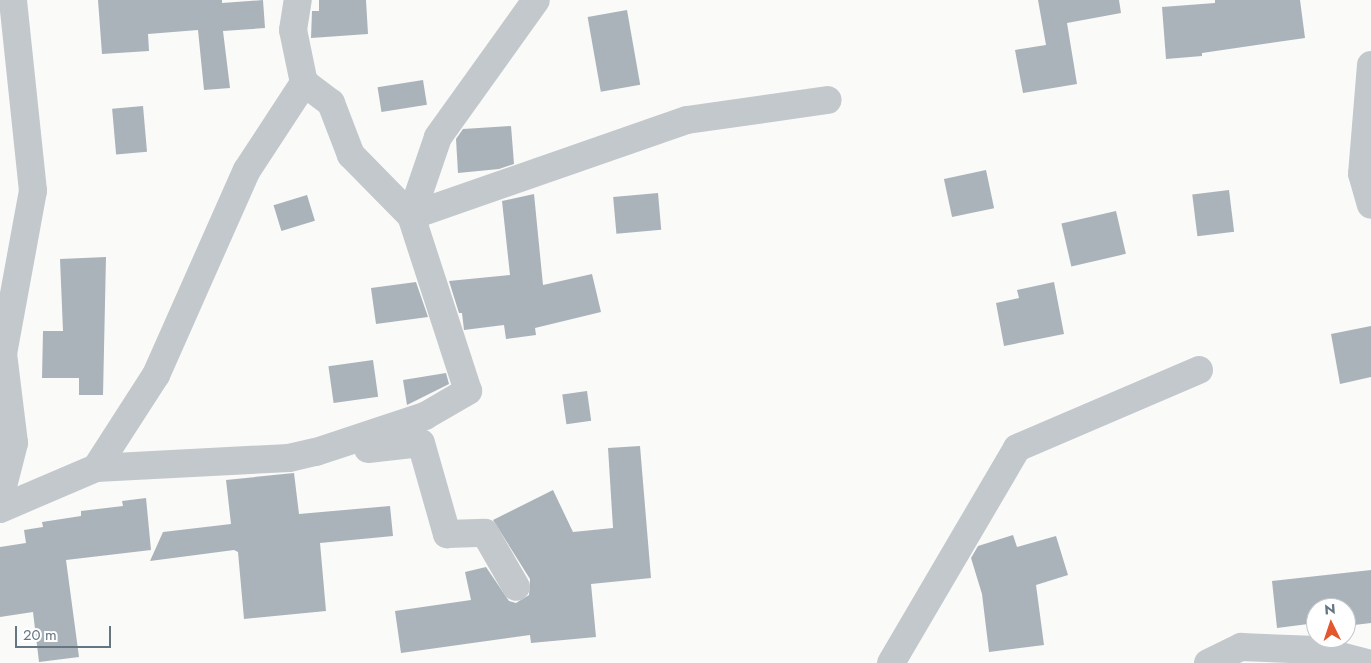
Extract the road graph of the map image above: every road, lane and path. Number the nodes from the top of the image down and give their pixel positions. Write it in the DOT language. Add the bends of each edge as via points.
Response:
graph roads {
  1 [pos="12,0"];
  2 [pos="298,0"];
  3 [pos="536,0"];
  4 [pos="1371,65"];
  5 [pos="304,83"];
  6 [pos="828,100"];
  7 [pos="1371,205"];
  8 [pos="411,216"];
  9 [pos="2,354"];
  10 [pos="1199,370"];
  11 [pos="289,458"];
  12 [pos="96,468"];
  13 [pos="0,498"];
  14 [pos="0,509"];
  15 [pos="516,587"];
  16 [pos="891,663"];
  17 [pos="1208,663"];
  18 [pos="1367,663"];
  1 -- 9 [label="street" via="33,191"];
  2 -- 5 [label="street" via="293,30"];
  3 -- 8 [label="street" via="438,138"];
  4 -- 7 [label="street" via="1362,174"];
  5 -- 8 [label="street" via="331,103 351,155"];
  5 -- 12 [label="street" via="247,170 156,375"];
  6 -- 8 [label="street" via="688,120"];
  8 -- 11 [label="street" via="468,391 453,403 390,430"];
  9 -- 13 [label="street" via="14,443"];
  10 -- 16 [label="street" via="1017,448"];
  11 -- 12 [label="street"];
  11 -- 15 [label="street" via="421,443 447,534 485,533"];
  12 -- 14 [label="street"];
  17 -- 18 [label="street" via="1241,647 1318,650"];
}
